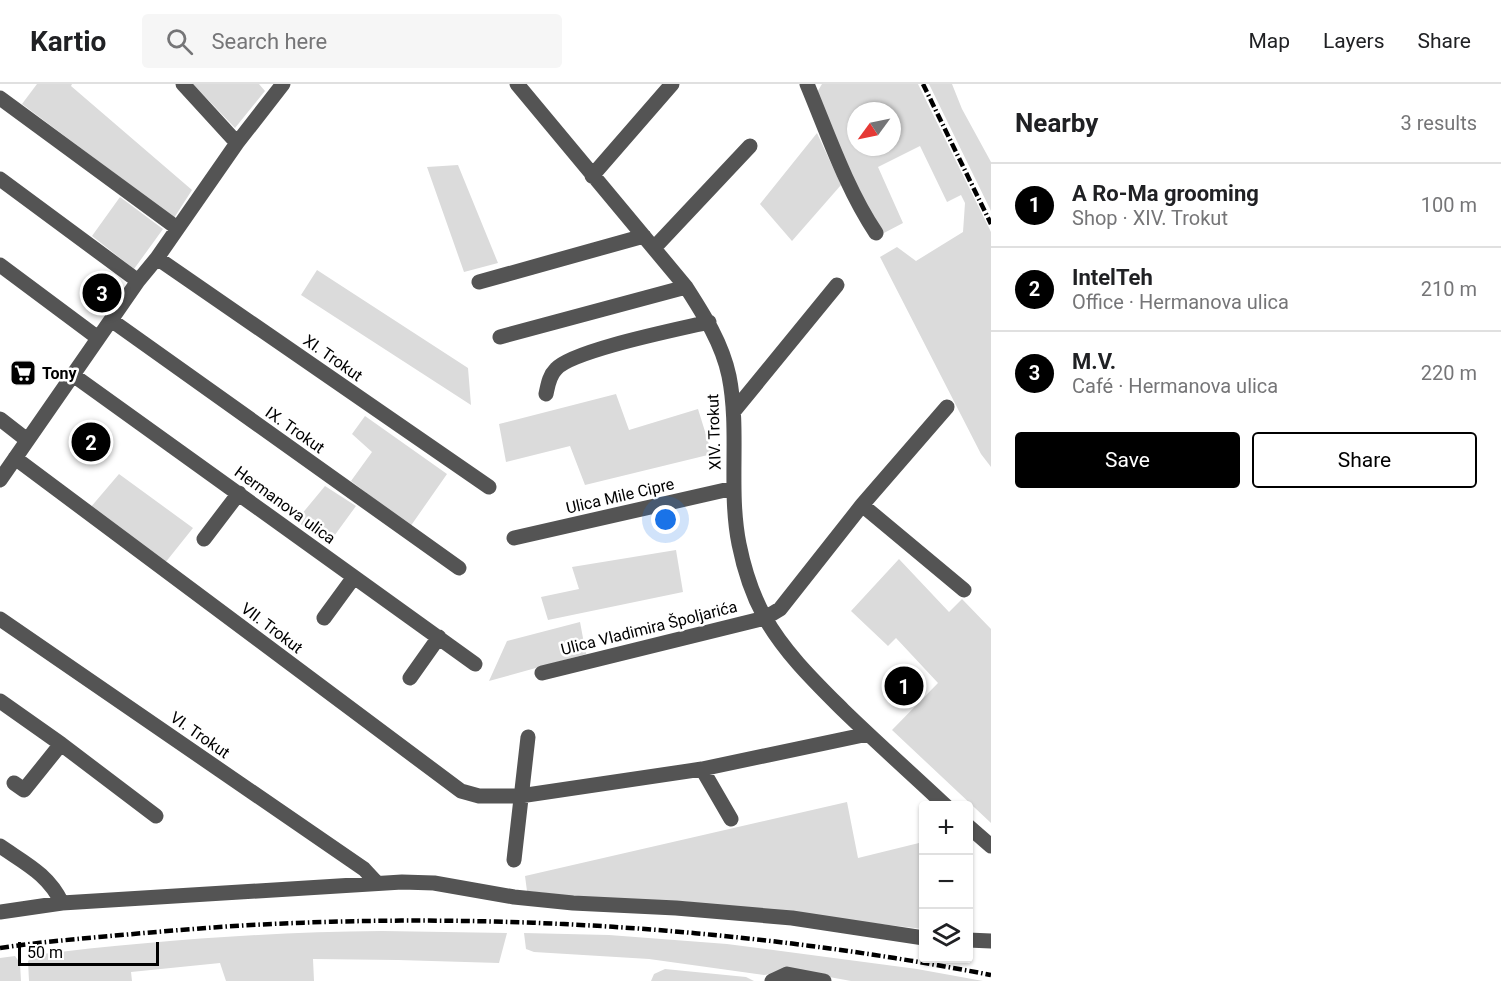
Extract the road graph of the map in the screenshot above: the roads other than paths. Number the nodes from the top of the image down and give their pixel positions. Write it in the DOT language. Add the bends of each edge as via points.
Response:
graph roads {
  1 [pos="183,84"];
  2 [pos="282,84"];
  3 [pos="518,84"];
  4 [pos="672,84"];
  5 [pos="807,84"];
  6 [pos="0,98"];
  7 [pos="237,143"];
  8 [pos="750,146"];
  9 [pos="592,176"];
  10 [pos="0,179"];
  11 [pos="177,228"];
  12 [pos="876,233"];
  13 [pos="649,242"];
  14 [pos="157,258"];
  15 [pos="0,265"];
  16 [pos="138,281"];
  17 [pos="479,282"];
  18 [pos="837,285"];
  19 [pos="686,287"];
  20 [pos="111,320"];
  21 [pos="709,322"];
  22 [pos="500,336"];
  23 [pos="98,338"];
  24 [pos="73,375"];
  25 [pos="546,394"];
  26 [pos="947,406"];
  27 [pos="734,411"];
  28 [pos="0,420"];
  29 [pos="27,440"];
  30 [pos="15,458"];
  31 [pos="0,480"];
  32 [pos="489,487"];
  33 [pos="734,488"];
  34 [pos="239,494"];
  35 [pos="862,505"];
  36 [pos="514,538"];
  37 [pos="204,539"];
  38 [pos="459,568"];
  39 [pos="354,577"];
  40 [pos="964,590"];
  41 [pos="324,618"];
  42 [pos="765,618"];
  43 [pos="0,619"];
  44 [pos="439,638"];
  45 [pos="475,664"];
  46 [pos="542,673"];
  47 [pos="410,678"];
  48 [pos="0,701"];
  49 [pos="868,734"];
  50 [pos="528,737"];
  51 [pos="61,744"];
  52 [pos="702,769"];
  53 [pos="14,783"];
  54 [pos="520,796"];
  55 [pos="941,801"];
  56 [pos="156,816"];
  57 [pos="731,819"];
  58 [pos="973,830"];
  59 [pos="0,846"];
  60 [pos="991,846"];
  61 [pos="514,860"];
  62 [pos="377,883"];
  63 [pos="62,903"];
  64 [pos="0,912"];
  65 [pos="919,937"];
  66 [pos="973,940"];
  67 [pos="991,941"];
  68 [pos="772,981"];
  69 [pos="824,981"];
  1 -- 7 [label="street"];
  2 -- 7 [label="street"];
  3 -- 9 [label="street, XIV. Trokut"];
  4 -- 9 [label="street"];
  5 -- 12 [label="street" via="849,184"];
  6 -- 11 [label="street"];
  7 -- 11 [label="street"];
  8 -- 13 [label="street"];
  9 -- 13 [label="street, XIV. Trokut"];
  10 -- 16 [label="street"];
  11 -- 14 [label="street"];
  13 -- 17 [label="street"];
  13 -- 19 [label="street, XIV. Trokut"];
  14 -- 16 [label="street"];
  14 -- 32 [label="street, XI. Trokut"];
  15 -- 23 [label="street"];
  16 -- 20 [label="street"];
  18 -- 27 [label="street"];
  19 -- 21 [label="street, XIV. Trokut"];
  19 -- 22 [label="street"];
  20 -- 23 [label="street"];
  20 -- 38 [label="street, IX. Trokut"];
  21 -- 25 [label="street" via="578,356 557,368"];
  21 -- 27 [label="street, XIV. Trokut" via="729,375"];
  23 -- 24 [label="street"];
  24 -- 29 [label="street"];
  24 -- 34 [label="street, Hermanova ulica"];
  26 -- 35 [label="street"];
  27 -- 33 [label="street, XIV. Trokut"];
  28 -- 29 [label="street"];
  29 -- 30 [label="street"];
  30 -- 31 [label="street"];
  30 -- 54 [label="street, VII. Trokut" via="461,791 478,796"];
  33 -- 36 [label="street, Ulica Mile Cipre"];
  33 -- 42 [label="street, XIV. Trokut" via="741,552"];
  34 -- 37 [label="street"];
  34 -- 39 [label="street, Hermanova ulica"];
  35 -- 40 [label="street"];
  35 -- 42 [label="street" via="780,609"];
  39 -- 41 [label="street"];
  39 -- 44 [label="street, Hermanova ulica"];
  42 -- 46 [label="street, Ulica Vladimira Špoljarića"];
  42 -- 49 [label="street, XIV. Trokut" via="805,672"];
  43 -- 62 [label="street, VI. Trokut" via="364,869"];
  44 -- 45 [label="street, Hermanova ulica"];
  44 -- 47 [label="street"];
  48 -- 51 [label="street"];
  49 -- 52 [label="street"];
  49 -- 55 [label="street, XIV. Trokut"];
  50 -- 54 [label="street"];
  51 -- 53 [label="street" via="24,790"];
  51 -- 56 [label="street"];
  52 -- 54 [label="street"];
  52 -- 57 [label="street"];
  54 -- 61 [label="street"];
  58 -- 60 [label="street"];
  59 -- 63 [label="street" via="46,878"];
  62 -- 63 [label="street"];
  62 -- 65 [label="street" via="434,883 573,903 792,918"];
  63 -- 64 [label="street"];
  66 -- 67 [label="street"];
  68 -- 69 [label="street" via="787,974"];
}
